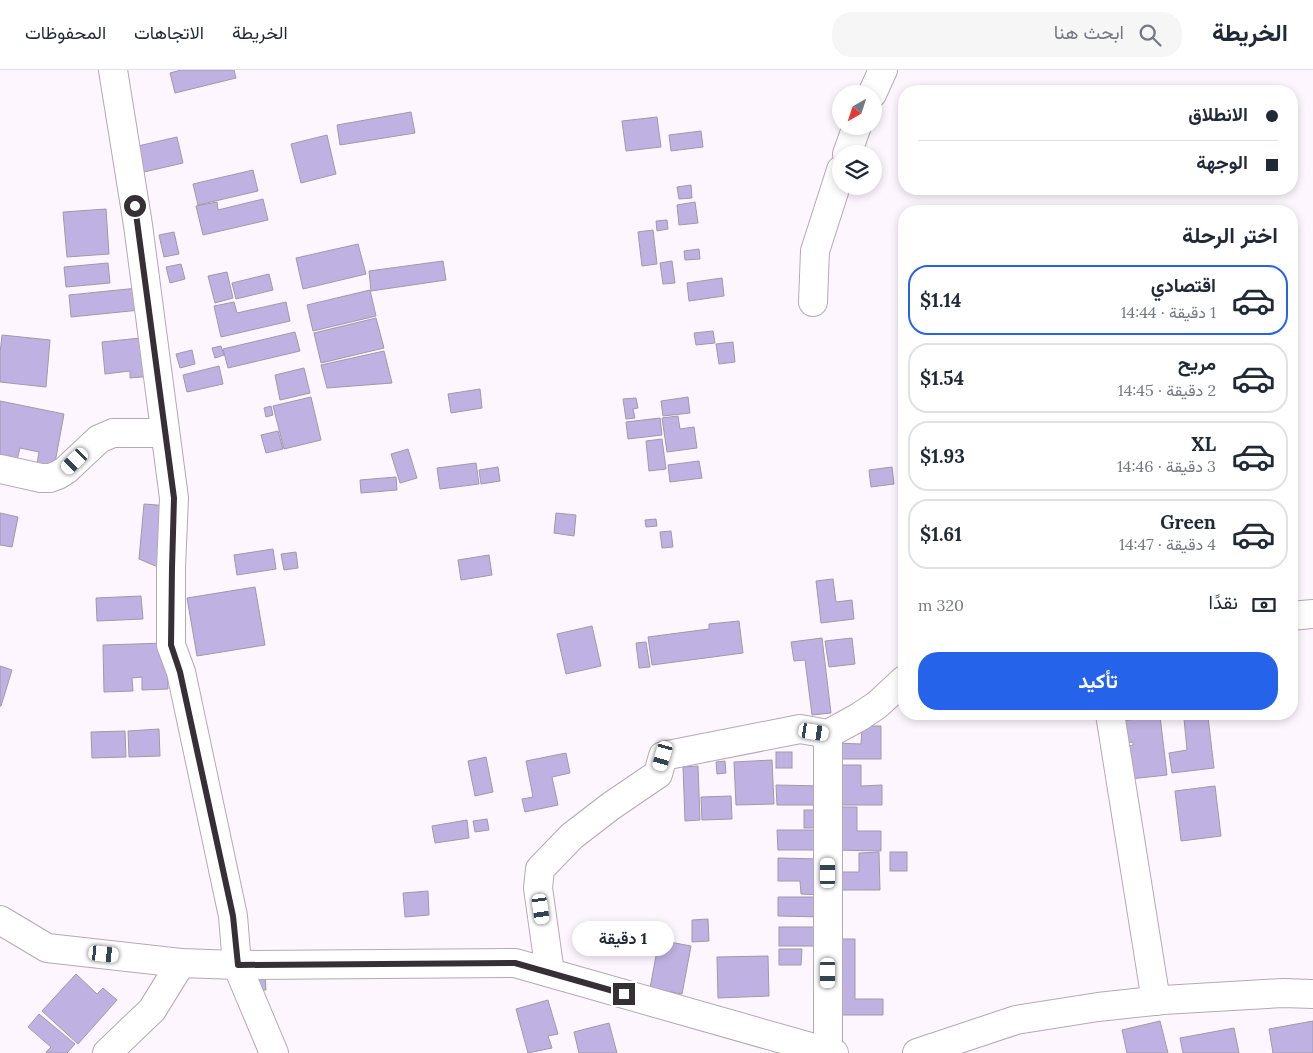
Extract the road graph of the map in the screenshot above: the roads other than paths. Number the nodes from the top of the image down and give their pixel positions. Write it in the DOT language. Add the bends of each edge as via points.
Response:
graph roads {
  1 [pos="113,70"];
  2 [pos="883,70"];
  3 [pos="876,85"];
  4 [pos="833,195"];
  5 [pos="813,302"];
  6 [pos="165,433"];
  7 [pos="0,469"];
  8 [pos="1313,614"];
  9 [pos="1298,615"];
  10 [pos="898,686"];
  11 [pos="1111,720"];
  12 [pos="828,734"];
  13 [pos="0,920"];
  14 [pos="180,963"];
  15 [pos="238,965"];
  16 [pos="550,973"];
  17 [pos="1313,994"];
  18 [pos="1156,1001"];
  19 [pos="107,1053"];
  20 [pos="274,1053"];
  21 [pos="831,1053"];
  22 [pos="917,1053"];
  1 -- 6 [label="street" via="138,225"];
  2 -- 3 [label="street"];
  4 -- 5 [label="street" via="815,251"];
  6 -- 7 [label="street" via="113,433 99,439 66,470 50,478"];
  6 -- 15 [label="street" via="174,498 171,645 180,672 233,916"];
  8 -- 9 [label="street"];
  10 -- 12 [label="street" via="877,705"];
  11 -- 18 [label="street"];
  12 -- 16 [label="street" via="800,729 663,756 658,774 572,836 540,869 538,888"];
  12 -- 21 [label="street"];
  13 -- 14 [label="street" via="47,948"];
  14 -- 15 [label="street"];
  14 -- 19 [label="street" via="152,1010"];
  15 -- 16 [label="street" via="515,963"];
  15 -- 20 [label="street"];
  16 -- 21 [label="street"];
  17 -- 18 [label="street"];
  18 -- 22 [label="street" via="1016,1020"];
}
